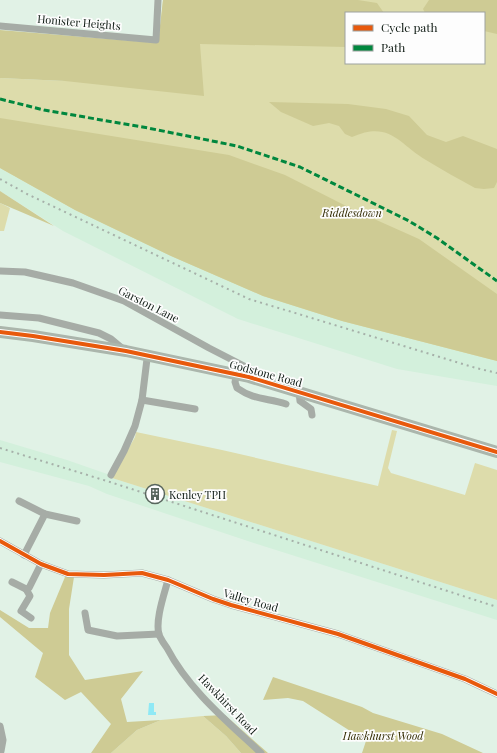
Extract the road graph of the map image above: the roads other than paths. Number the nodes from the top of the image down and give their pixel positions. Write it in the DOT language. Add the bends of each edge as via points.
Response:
graph roads {
  1 [pos="158,0"];
  2 [pos="0,26"];
  3 [pos="0,271"];
  4 [pos="0,315"];
  5 [pos="0,332"];
  6 [pos="126,351"];
  7 [pos="150,356"];
  8 [pos="237,374"];
  9 [pos="250,377"];
  10 [pos="299,392"];
  11 [pos="142,400"];
  12 [pos="286,404"];
  13 [pos="195,409"];
  14 [pos="312,415"];
  15 [pos="497,452"];
  16 [pos="111,475"];
  17 [pos="19,501"];
  18 [pos="45,514"];
  19 [pos="78,521"];
  20 [pos="0,541"];
  21 [pos="24,555"];
  22 [pos="41,564"];
  23 [pos="168,580"];
  24 [pos="12,582"];
  25 [pos="26,589"];
  26 [pos="85,613"];
  27 [pos="31,618"];
  28 [pos="159,634"];
  29 [pos="497,694"];
  30 [pos="0,726"];
  31 [pos="2,751"];
  32 [pos="261,753"];
  1 -- 2 [label="street, Honister Heights" via="156,40"];
  3 -- 9 [label="street, Garston Lane" via="25,272 73,283 124,301 244,366 250,370"];
  4 -- 6 [label="street, Godstone Road" via="39,318 98,333"];
  5 -- 6 [label="highway, Godstone Road"];
  6 -- 7 [label="highway, Godstone Road"];
  7 -- 8 [label="highway, Godstone Road"];
  7 -- 11 [label="street" via="147,359"];
  8 -- 9 [label="highway, Godstone Road"];
  8 -- 12 [label="street" via="237,388 246,394"];
  9 -- 10 [label="highway, Godstone Road"];
  10 -- 14 [label="street" via="300,401 311,409"];
  10 -- 15 [label="highway, Godstone Road"];
  11 -- 13 [label="street"];
  11 -- 16 [label="street" via="132,435"];
  17 -- 18 [label="street"];
  18 -- 19 [label="street"];
  18 -- 21 [label="street"];
  20 -- 21 [label="street, Valley Road"];
  21 -- 22 [label="street, Valley Road"];
  22 -- 23 [label="street, Valley Road" via="68,574 142,573"];
  22 -- 25 [label="street" via="29,588"];
  23 -- 28 [label="street, Hawkhirst Road" via="159,614"];
  23 -- 29 [label="street, Valley Road" via="219,601 352,639 465,679"];
  24 -- 25 [label="street"];
  25 -- 27 [label="street" via="30,596 21,611"];
  26 -- 28 [label="street" via="88,630 117,636"];
  28 -- 32 [label="street, Hawkhirst Road" via="172,658 212,707"];
  30 -- 31 [label="street"];
}
